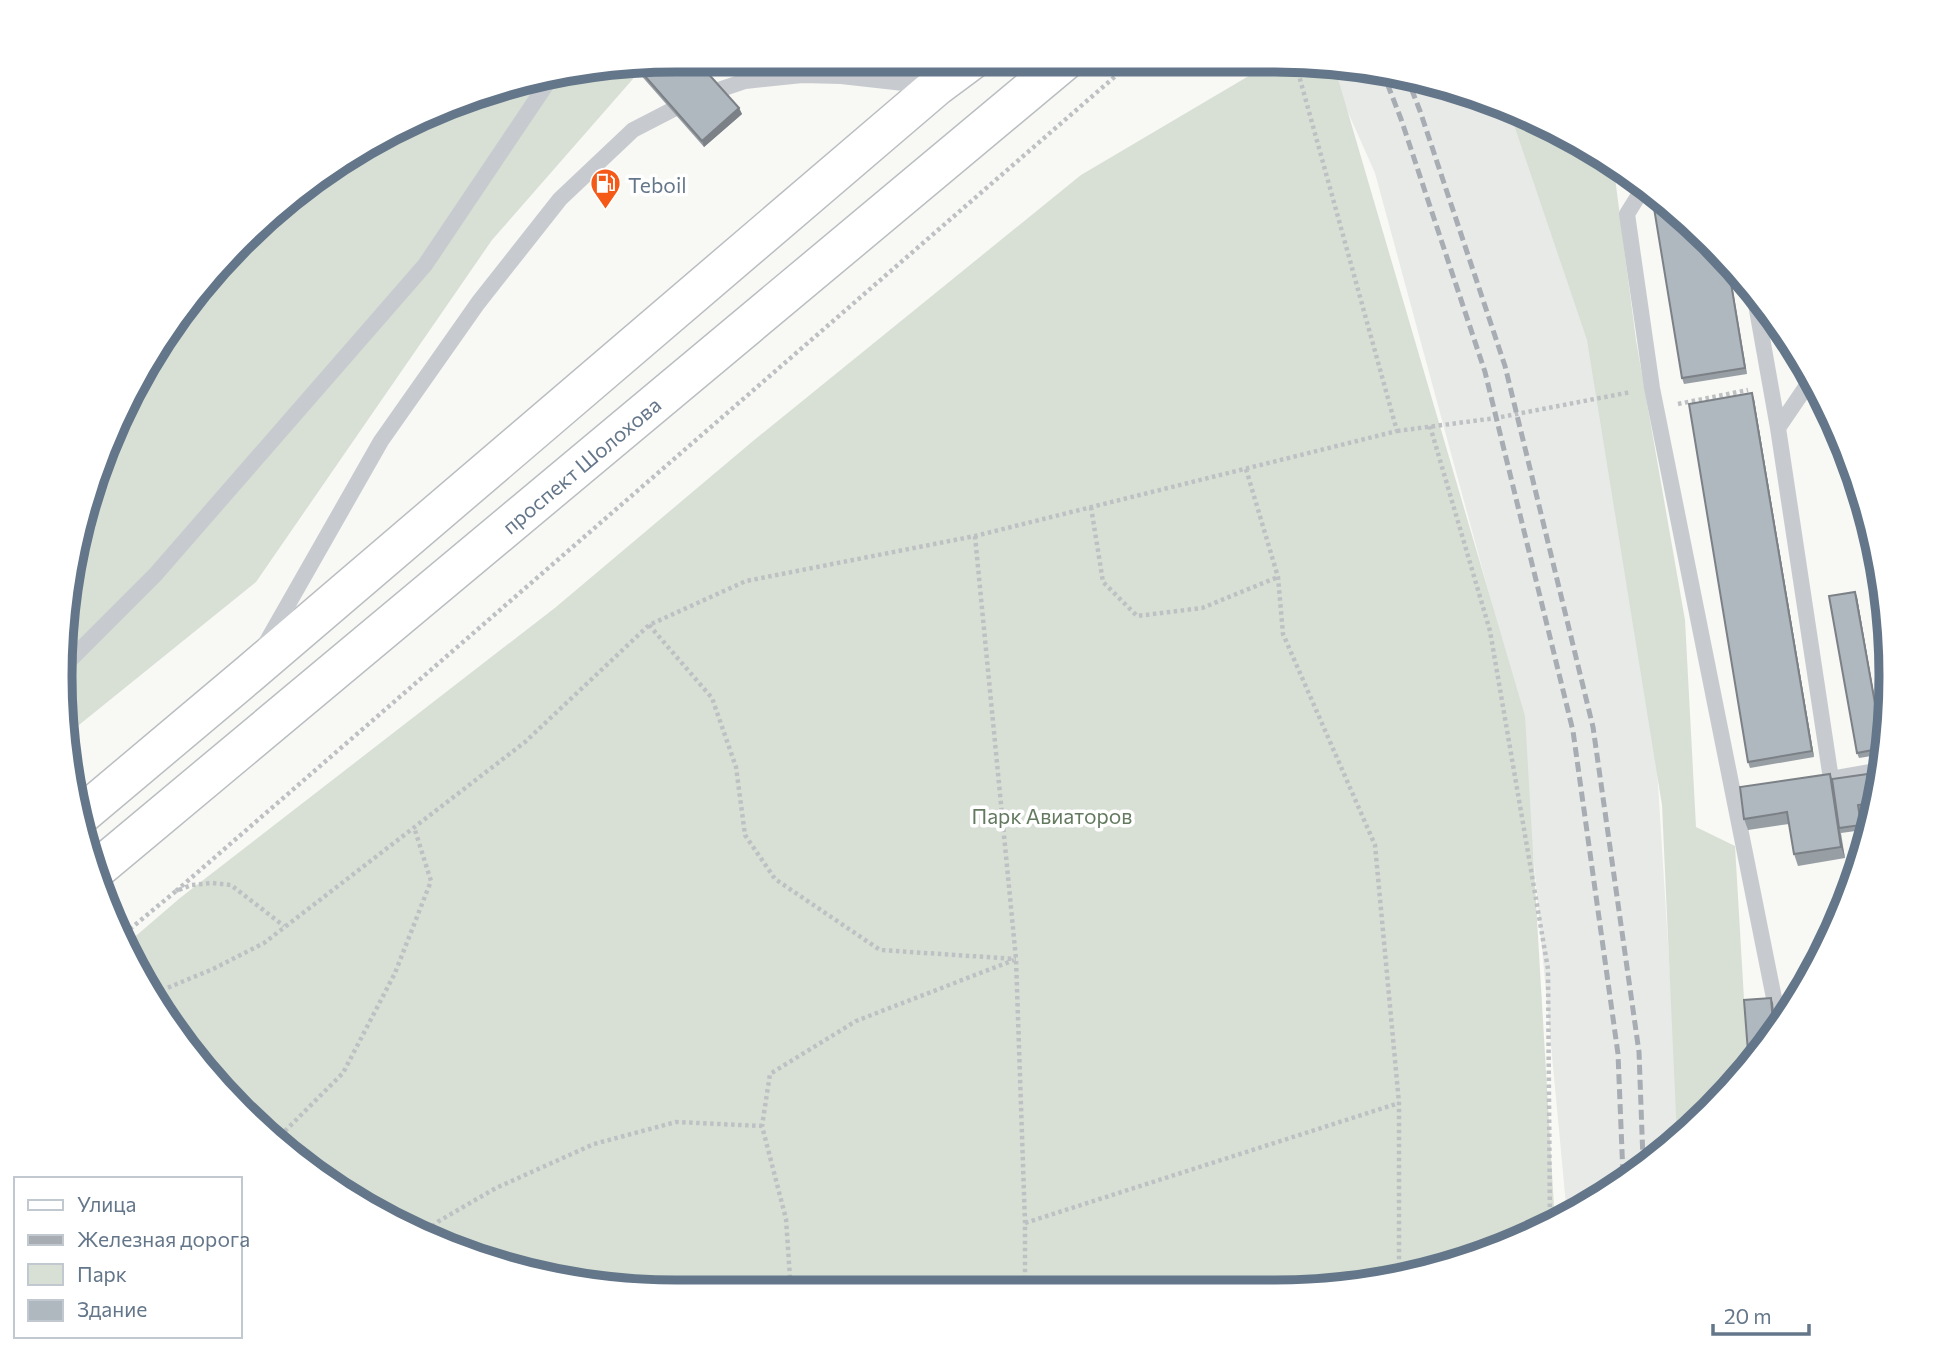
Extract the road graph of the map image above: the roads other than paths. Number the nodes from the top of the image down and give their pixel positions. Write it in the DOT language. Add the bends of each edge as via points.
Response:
graph roads {
  1 [pos="956,72"];
  2 [pos="1052,72"];
  3 [pos="545,86"];
  4 [pos="937,86"];
  5 [pos="1639,194"];
  6 [pos="1759,315"];
  7 [pos="1805,387"];
  8 [pos="1778,428"];
  9 [pos="72,658"];
  10 [pos="249,674"];
  11 [pos="1871,772"];
  12 [pos="87,810"];
  13 [pos="102,865"];
  14 [pos="1777,1012"];
  1 -- 4 [label="main road"];
  2 -- 13 [label="main road, проспект Шолохова"];
  3 -- 9 [label="lane" via="425,265 155,575"];
  4 -- 10 [label="main road"];
  4 -- 10 [label="lane" via="841,76 745,81 695,98 633,130 560,198 478,303 381,441"];
  5 -- 14 [label="lane" via="1627,214 1652,388 1741,794"];
  6 -- 8 [label="lane"];
  7 -- 8 [label="lane"];
  8 -- 11 [label="lane" via="1824,780"];
  10 -- 12 [label="main road"];
}
